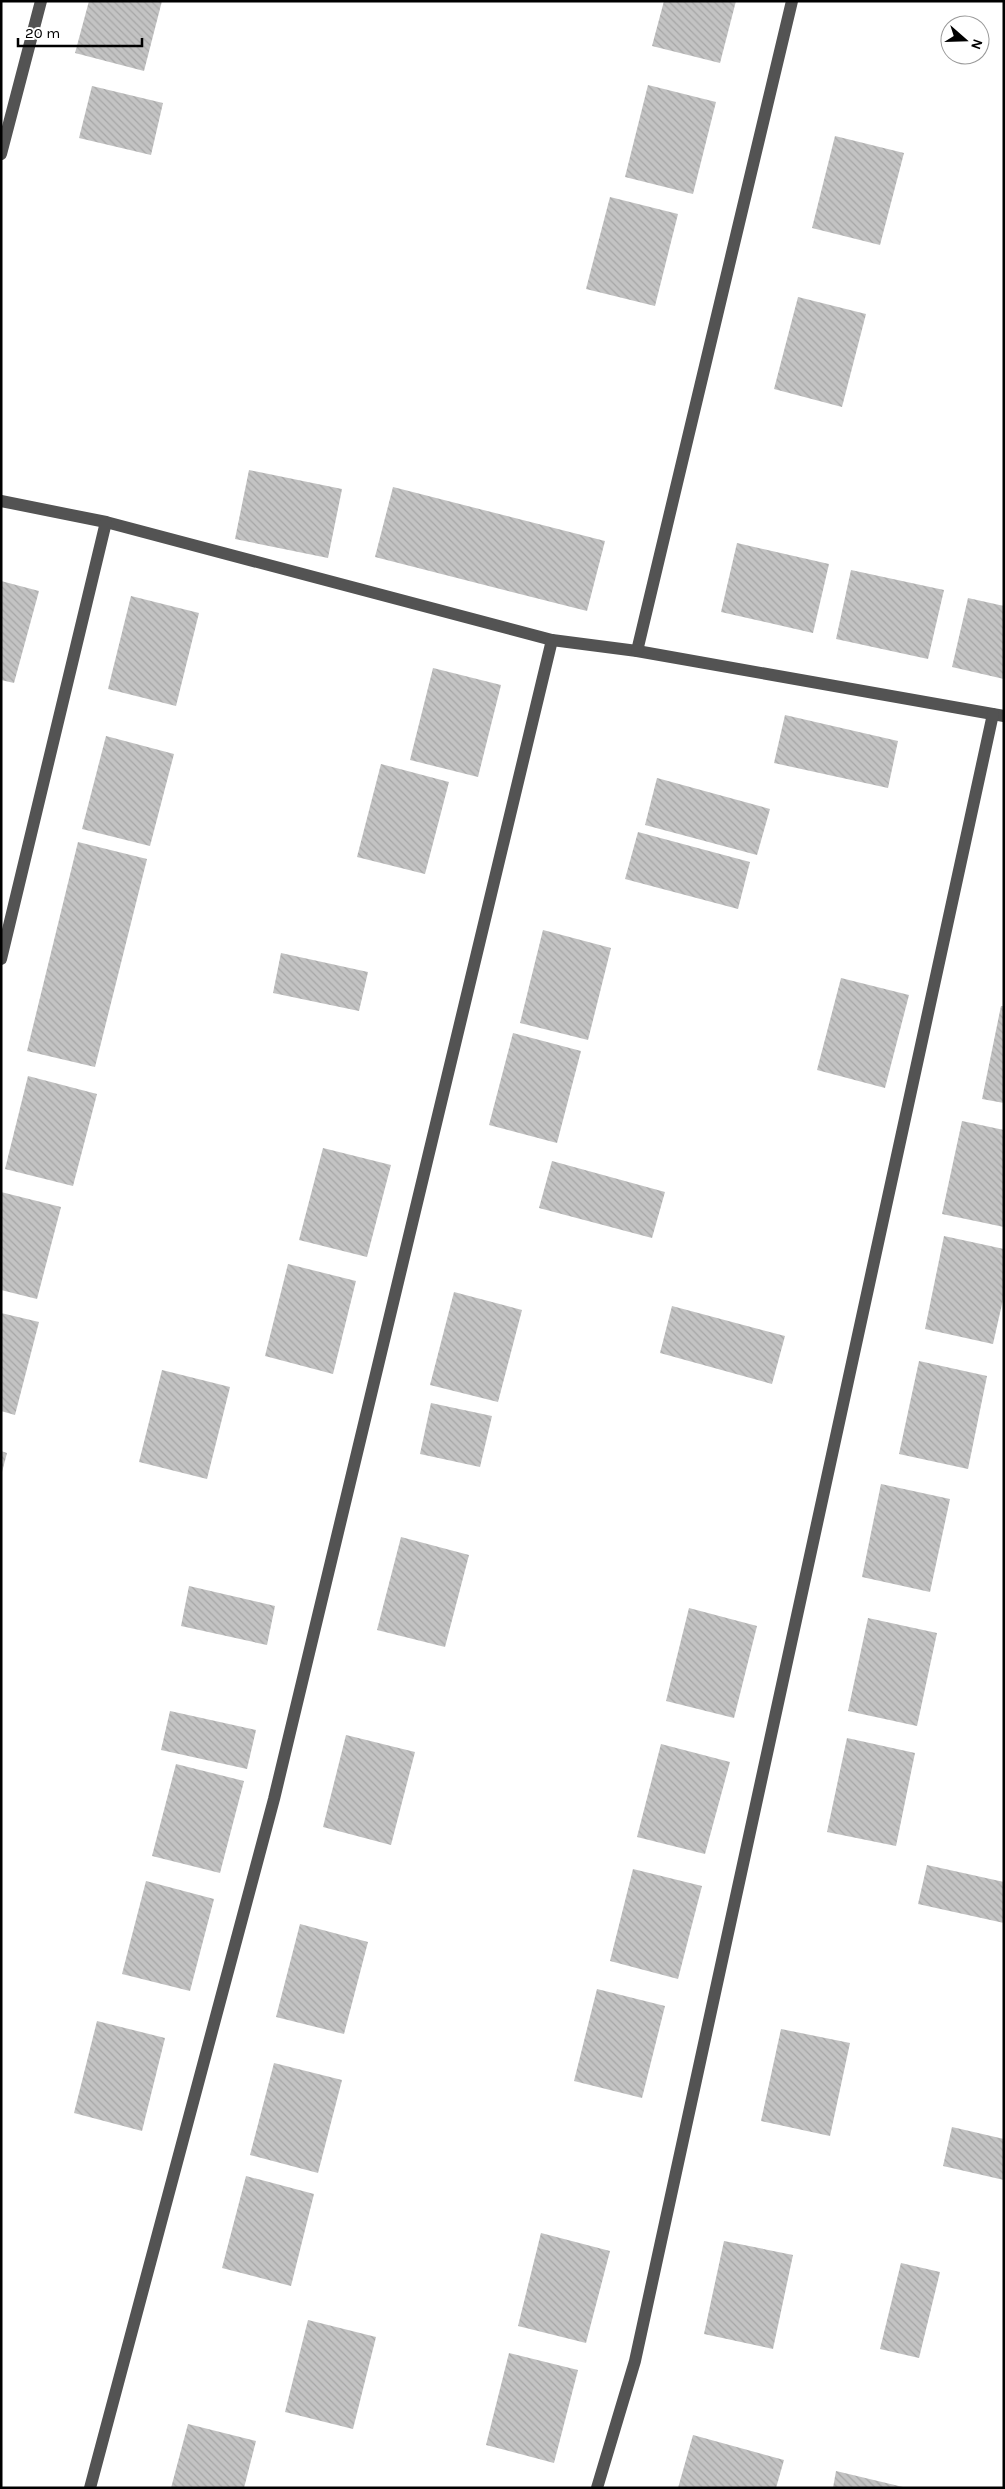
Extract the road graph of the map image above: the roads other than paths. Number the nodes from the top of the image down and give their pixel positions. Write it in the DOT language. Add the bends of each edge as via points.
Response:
graph roads {
  1 [pos="41,1"];
  2 [pos="792,1"];
  3 [pos="1,154"];
  4 [pos="1,501"];
  5 [pos="106,522"];
  6 [pos="552,640"];
  7 [pos="637,651"];
  8 [pos="999,715"];
  9 [pos="1,959"];
  10 [pos="90,2488"];
  11 [pos="597,2488"];
  1 -- 3 [label="street"];
  2 -- 7 [label="street"];
  4 -- 5 [label="street"];
  5 -- 6 [label="street"];
  5 -- 9 [label="street"];
  6 -- 7 [label="street"];
  6 -- 10 [label="street" via="274,1799"];
  7 -- 8 [label="street"];
  8 -- 11 [label="street" via="634,2361"];
}
